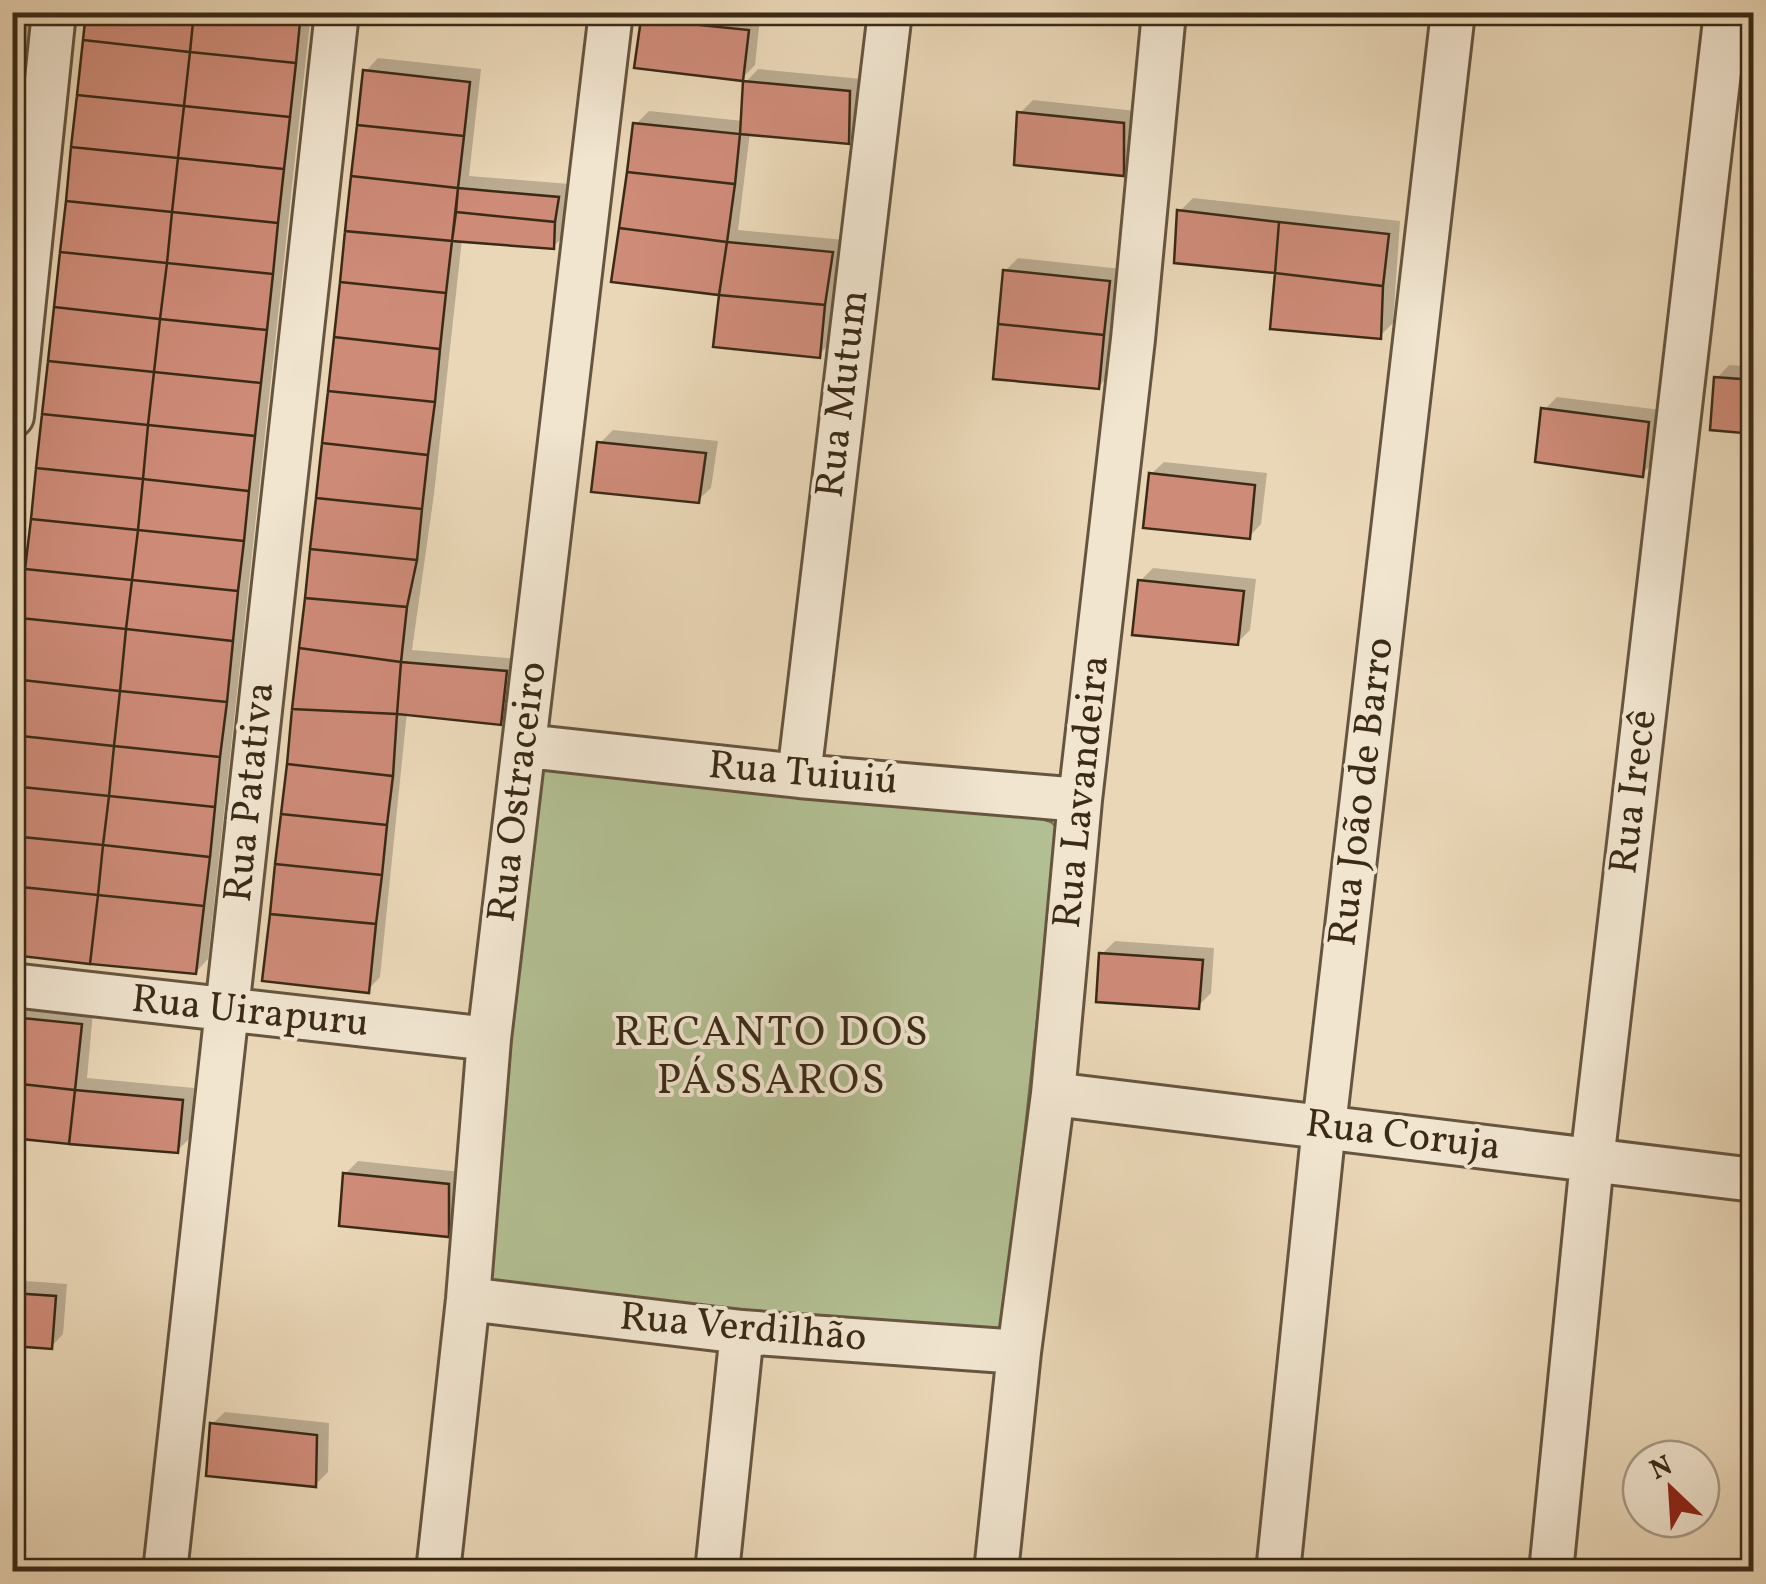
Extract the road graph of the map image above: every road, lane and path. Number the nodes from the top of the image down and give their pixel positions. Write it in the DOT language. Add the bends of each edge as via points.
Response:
graph roads {
  1 [pos="54,12"];
  2 [pos="337,12"];
  3 [pos="610,12"];
  4 [pos="890,12"];
  5 [pos="1164,12"];
  6 [pos="1453,12"];
  7 [pos="1726,12"];
  8 [pos="12,416"];
  9 [pos="526,746"];
  10 [pos="798,776"];
  11 [pos="1080,800"];
  12 [pos="12,985"];
  13 [pos="227,1011"];
  14 [pos="488,1039"];
  15 [pos="1053,1094"];
  16 [pos="1324,1126"];
  17 [pos="1592,1161"];
  18 [pos="1754,1180"];
  19 [pos="468,1299"];
  20 [pos="742,1332"];
  21 [pos="1018,1352"];
  22 [pos="165,1572"];
  23 [pos="438,1572"];
  24 [pos="717,1572"];
  25 [pos="996,1572"];
  26 [pos="1278,1572"];
  27 [pos="1551,1572"];
  1 -- 8 [label="street"];
  2 -- 13 [label="street, Rua Patativa"];
  3 -- 9 [label="street, Rua Ostraceiro"];
  4 -- 10 [label="street, Rua Mutum"];
  5 -- 11 [label="street, Rua Lavandeira"];
  6 -- 16 [label="street, Rua João de Barro"];
  7 -- 17 [label="street, Rua Irecê"];
  9 -- 10 [label="street, Rua Tuiuiú"];
  9 -- 14 [label="street, Rua Ostraceiro"];
  10 -- 11 [label="street, Rua Tuiuiú"];
  11 -- 15 [label="street, Rua Lavandeira"];
  12 -- 13 [label="street, Rua Uirapuru"];
  13 -- 14 [label="street, Rua Uirapuru"];
  13 -- 22 [label="street, Rua Patativa"];
  14 -- 19 [label="street, Rua Ostraceiro"];
  15 -- 16 [label="street, Rua Coruja"];
  15 -- 21 [label="street, Rua Lavandeira"];
  16 -- 17 [label="street, Rua Coruja"];
  16 -- 26 [label="street, Rua João de Barro"];
  17 -- 18 [label="street, Rua Coruja"];
  17 -- 27 [label="street, Rua Irecê"];
  19 -- 20 [label="street, Rua Verdilhão"];
  19 -- 23 [label="street, Rua Ostraceiro"];
  20 -- 21 [label="street, Rua Verdilhão"];
  20 -- 24 [label="street"];
  21 -- 25 [label="street, Rua Lavandeira"];
}
